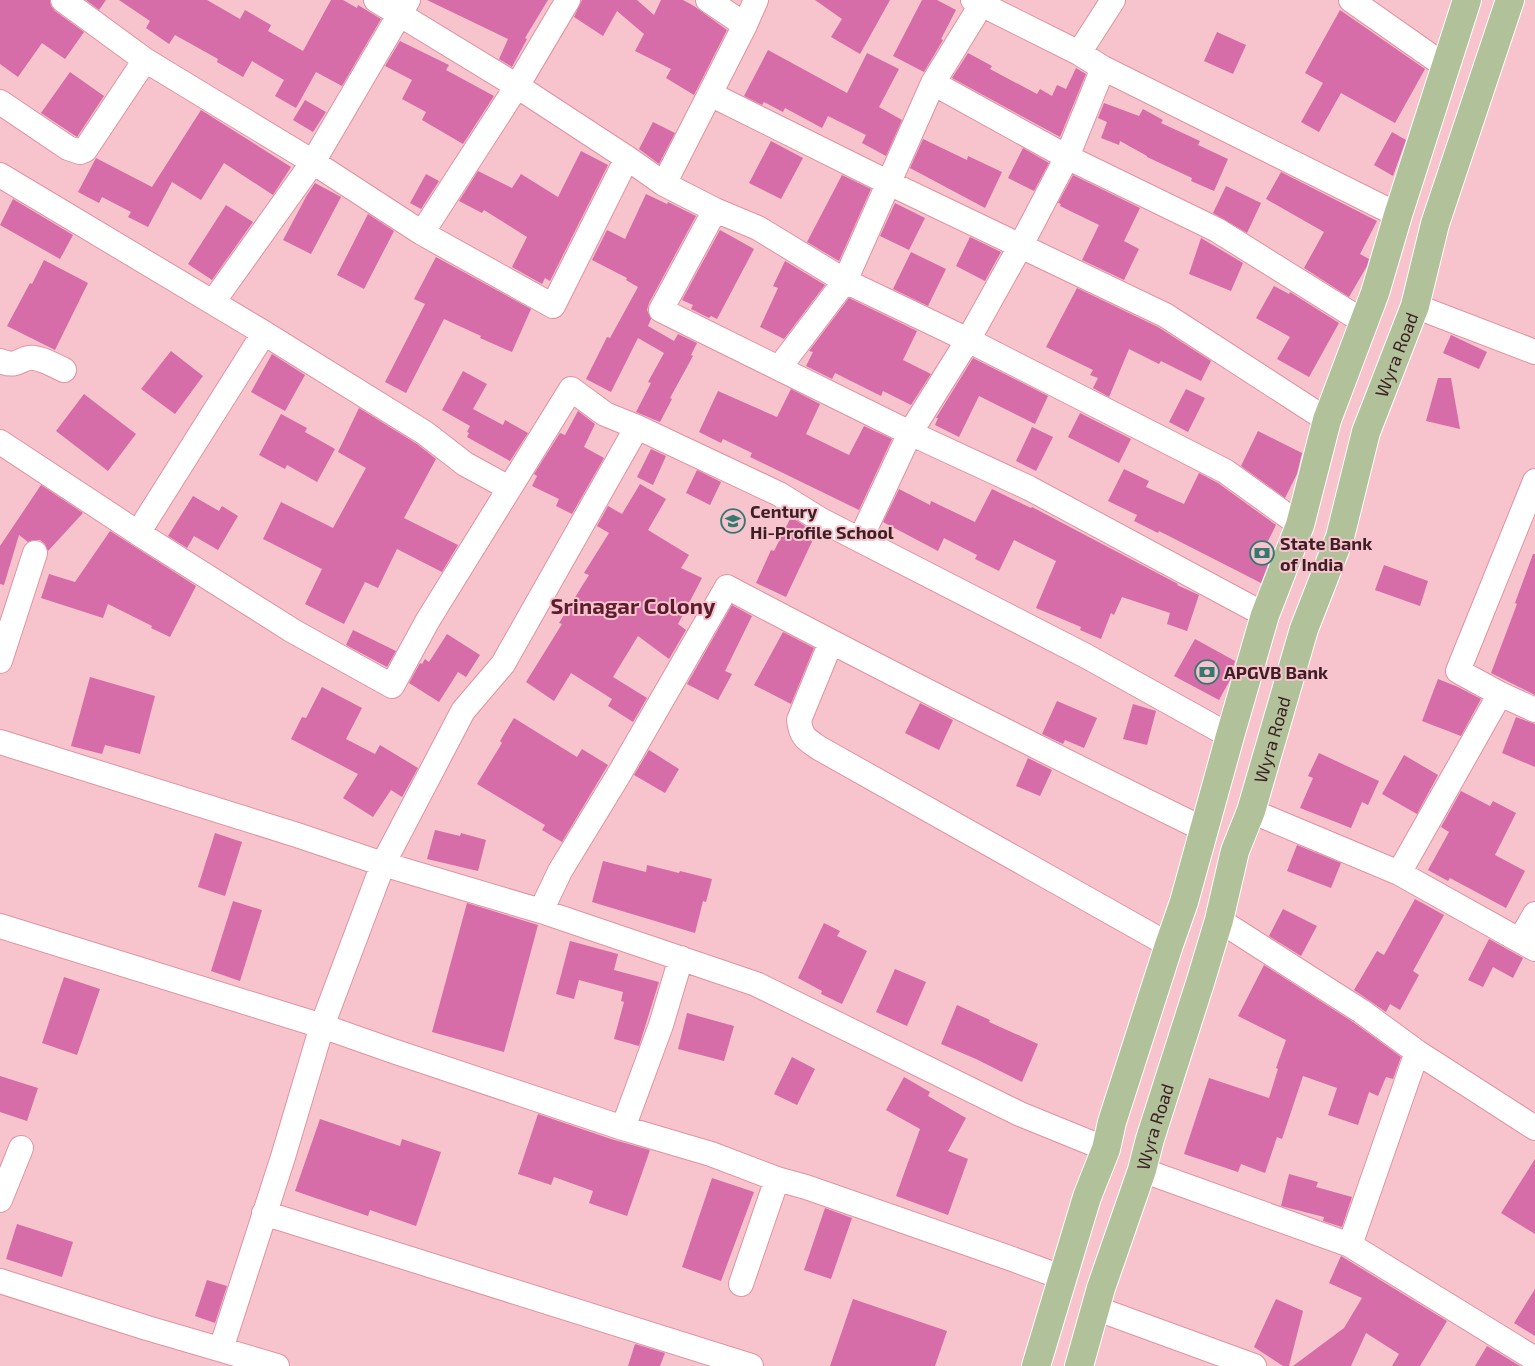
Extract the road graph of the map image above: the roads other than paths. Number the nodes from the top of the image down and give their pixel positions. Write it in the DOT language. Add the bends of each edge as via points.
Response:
graph roads {
  1 [pos="63,0"];
  2 [pos="376,0"];
  3 [pos="568,0"];
  4 [pos="708,0"];
  5 [pos="756,0"];
  6 [pos="1113,0"];
  7 [pos="1351,0"];
  8 [pos="1467,0"];
  9 [pos="1510,0"];
  10 [pos="977,2"];
  11 [pos="404,7"];
  12 [pos="745,26"];
  13 [pos="1079,53"];
  14 [pos="145,60"];
  15 [pos="1445,66"];
  16 [pos="1103,68"];
  17 [pos="932,83"];
  18 [pos="517,86"];
  19 [pos="710,94"];
  20 [pos="0,102"];
  21 [pos="1425,129"];
  22 [pos="1462,144"];
  23 [pos="1067,157"];
  24 [pos="627,158"];
  25 [pos="313,162"];
  26 [pos="0,174"];
  27 [pos="889,182"];
  28 [pos="664,184"];
  29 [pos="715,210"];
  30 [pos="1398,215"];
  31 [pos="422,233"];
  32 [pos="1021,245"];
  33 [pos="845,281"];
  34 [pos="213,302"];
  35 [pos="1415,306"];
  36 [pos="1364,322"];
  37 [pos="264,332"];
  38 [pos="968,340"];
  39 [pos="1535,352"];
  40 [pos="0,361"];
  41 [pos="779,368"];
  42 [pos="64,370"];
  43 [pos="1327,420"];
  44 [pos="638,427"];
  45 [pos="910,433"];
  46 [pos="0,442"];
  47 [pos="1535,481"];
  48 [pos="509,488"];
  49 [pos="1300,524"];
  50 [pos="138,533"];
  51 [pos="860,540"];
  52 [pos="35,553"];
  53 [pos="1265,615"];
  54 [pos="831,642"];
  55 [pos="1252,660"];
  56 [pos="0,661"];
  57 [pos="1290,676"];
  58 [pos="1500,694"];
  59 [pos="1535,710"];
  60 [pos="1230,736"];
  61 [pos="0,742"];
  62 [pos="1252,811"];
  63 [pos="1204,830"];
  64 [pos="384,864"];
  65 [pos="1399,873"];
  66 [pos="541,911"];
  67 [pos="1535,914"];
  68 [pos="1218,920"];
  69 [pos="0,926"];
  70 [pos="1169,944"];
  71 [pos="1528,944"];
  72 [pos="681,958"];
  73 [pos="322,1026"];
  74 [pos="1417,1052"];
  75 [pos="623,1128"];
  76 [pos="1535,1128"];
  77 [pos="20,1148"];
  78 [pos="1106,1149"];
  79 [pos="1142,1170"];
  80 [pos="777,1179"];
  81 [pos="1087,1197"];
  82 [pos="0,1200"];
  83 [pos="264,1213"];
  84 [pos="1127,1213"];
  85 [pos="1350,1245"];
  86 [pos="1061,1277"];
  87 [pos="0,1281"];
  88 [pos="741,1284"];
  89 [pos="1095,1308"];
  90 [pos="221,1349"];
  91 [pos="1535,1359"];
  92 [pos="277,1366"];
  93 [pos="751,1366"];
  94 [pos="1036,1366"];
  95 [pos="1078,1366"];
  96 [pos="1254,1366"];
  1 -- 14 [label="street"];
  2 -- 11 [label="street"];
  3 -- 18 [label="street"];
  4 -- 12 [label="street"];
  5 -- 12 [label="street"];
  6 -- 13 [label="street"];
  7 -- 15 [label="street"];
  8 -- 15 [label="main road"];
  9 -- 22 [label="main road, Wyra Road"];
  10 -- 13 [label="street"];
  10 -- 17 [label="street"];
  11 -- 18 [label="street"];
  11 -- 25 [label="street"];
  12 -- 19 [label="street"];
  13 -- 16 [label="street"];
  14 -- 20 [label="street" via="85,150 80,152 68,148"];
  14 -- 25 [label="street"];
  15 -- 21 [label="main road"];
  16 -- 23 [label="street"];
  16 -- 30 [label="street"];
  17 -- 23 [label="street"];
  17 -- 27 [label="street"];
  18 -- 24 [label="street"];
  18 -- 31 [label="street"];
  19 -- 27 [label="street"];
  19 -- 28 [label="street"];
  21 -- 22 [label="main road"];
  21 -- 30 [label="main road"];
  22 -- 35 [label="main road, Wyra Road" via="1435,224"];
  23 -- 32 [label="street"];
  23 -- 36 [label="street" via="1216,230"];
  24 -- 28 [label="street"];
  24 -- 31 [label="street" via="553,306"];
  25 -- 31 [label="street"];
  25 -- 34 [label="street"];
  26 -- 34 [label="street"];
  27 -- 32 [label="street"];
  27 -- 33 [label="street"];
  28 -- 29 [label="street"];
  29 -- 33 [label="street" via="758,228"];
  29 -- 41 [label="street" via="661,310"];
  30 -- 36 [label="main road"];
  32 -- 38 [label="street"];
  32 -- 43 [label="street" via="1166,315"];
  33 -- 38 [label="street"];
  33 -- 41 [label="street"];
  34 -- 37 [label="street"];
  35 -- 39 [label="street"];
  35 -- 57 [label="main road, Wyra Road" via="1366,432 1340,537 1304,629"];
  36 -- 43 [label="main road"];
  37 -- 48 [label="street" via="425,432 465,464"];
  37 -- 50 [label="street"];
  38 -- 45 [label="street"];
  38 -- 49 [label="street" via="1225,471"];
  40 -- 42 [label="street" via="16,364 35,358"];
  41 -- 45 [label="street"];
  43 -- 49 [label="main road"];
  44 -- 48 [label="street" via="605,414 571,389"];
  44 -- 51 [label="street" via="779,494"];
  44 -- 64 [label="street" via="503,664 463,711"];
  45 -- 51 [label="street"];
  45 -- 53 [label="street" via="1028,488"];
  46 -- 50 [label="street"];
  47 -- 58 [label="street" via="1458,671"];
  48 -- 50 [label="street" via="428,620 392,686 293,631"];
  49 -- 53 [label="main road"];
  51 -- 60 [label="street" via="1086,656"];
  52 -- 56 [label="street"];
  53 -- 55 [label="main road"];
  54 -- 63 [label="street"];
  54 -- 66 [label="street" via="727,586 560,871"];
  54 -- 70 [label="street" via="799,720 804,738"];
  55 -- 57 [label="main road"];
  55 -- 60 [label="main road"];
  57 -- 62 [label="main road, Wyra Road"];
  58 -- 59 [label="street"];
  58 -- 65 [label="street"];
  60 -- 63 [label="main road"];
  61 -- 64 [label="street"];
  62 -- 65 [label="street"];
  62 -- 68 [label="main road, Wyra Road" via="1235,851"];
  63 -- 70 [label="main road"];
  64 -- 66 [label="street"];
  64 -- 73 [label="street"];
  65 -- 71 [label="street"];
  66 -- 72 [label="street"];
  67 -- 71 [label="street"];
  68 -- 74 [label="street" via="1361,1011"];
  68 -- 79 [label="main road, Wyra Road"];
  69 -- 73 [label="street"];
  70 -- 78 [label="main road"];
  72 -- 75 [label="street" via="661,1025"];
  72 -- 78 [label="street" via="756,984 1020,1114"];
  73 -- 75 [label="street"];
  73 -- 83 [label="street"];
  74 -- 76 [label="street"];
  74 -- 85 [label="street"];
  75 -- 80 [label="street" via="712,1154"];
  77 -- 82 [label="street"];
  78 -- 81 [label="main road"];
  79 -- 84 [label="main road, Wyra Road"];
  79 -- 85 [label="street"];
  80 -- 86 [label="street"];
  80 -- 88 [label="street"];
  81 -- 84 [label="main road"];
  81 -- 86 [label="main road"];
  83 -- 90 [label="street"];
  83 -- 93 [label="street"];
  84 -- 89 [label="main road, Wyra Road"];
  85 -- 91 [label="street"];
  86 -- 94 [label="main road"];
  87 -- 90 [label="street"];
  89 -- 95 [label="main road, Wyra Road"];
  89 -- 96 [label="street"];
  90 -- 92 [label="street"];
}
